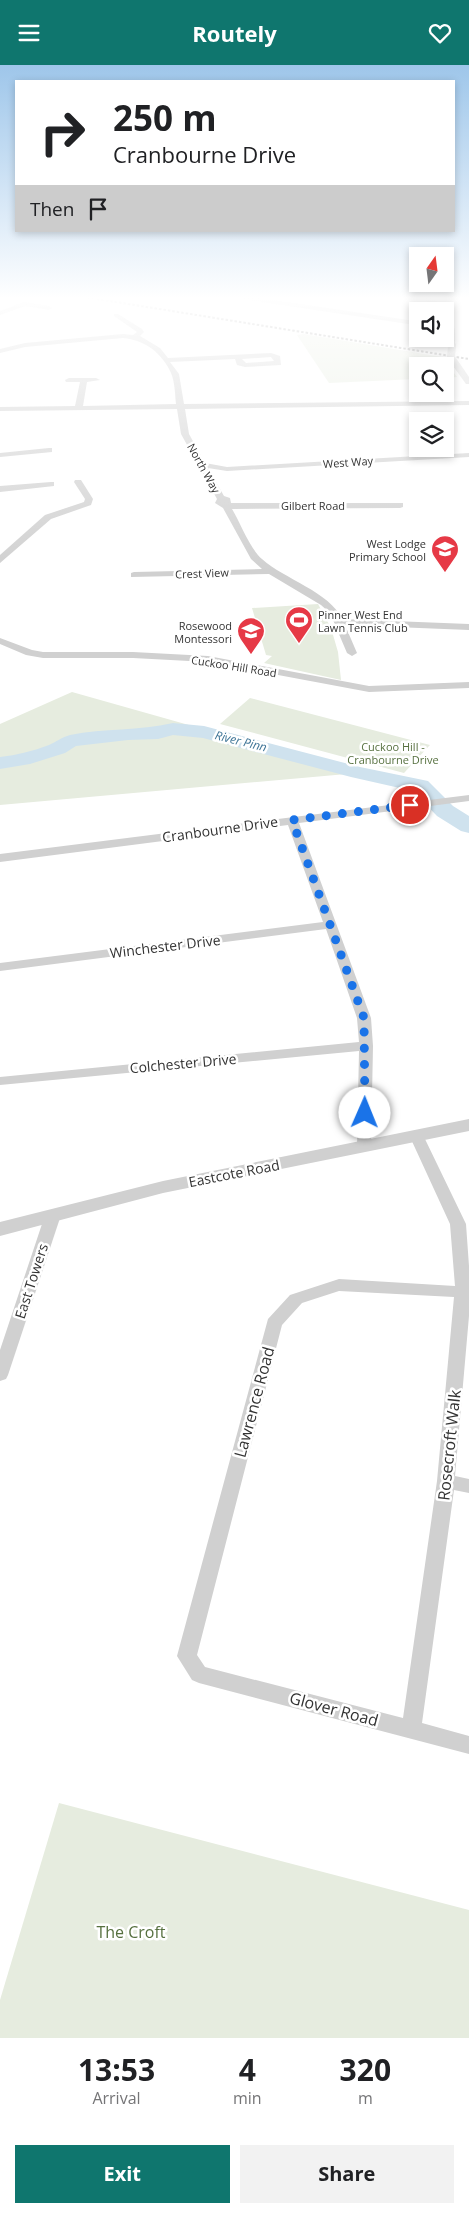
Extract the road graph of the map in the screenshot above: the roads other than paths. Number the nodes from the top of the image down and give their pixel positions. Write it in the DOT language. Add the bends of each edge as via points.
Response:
graph roads {
  1 [pos="83,388"];
  2 [pos="177,388"];
  3 [pos="469,403"];
  4 [pos="79,407"];
  5 [pos="181,408"];
  6 [pos="0,409"];
  7 [pos="49,450"];
  8 [pos="0,455"];
  9 [pos="469,455"];
  10 [pos="203,465"];
  11 [pos="228,469"];
  12 [pos="209,476"];
  13 [pos="78,482"];
  14 [pos="51,484"];
  15 [pos="0,489"];
  16 [pos="224,503"];
  17 [pos="400,505"];
  18 [pos="0,560"];
  19 [pos="271,571"];
  20 [pos="134,575"];
  21 [pos="339,622"];
  22 [pos="469,627"];
  23 [pos="0,642"];
  24 [pos="352,653"];
  25 [pos="469,685"];
  26 [pos="469,798"];
  27 [pos="292,820"];
  28 [pos="0,858"];
  29 [pos="331,925"];
  30 [pos="0,967"];
  31 [pos="366,1046"];
  32 [pos="0,1081"];
  33 [pos="469,1125"];
  34 [pos="418,1137"];
  35 [pos="364,1147"];
  36 [pos="53,1215"];
  37 [pos="0,1229"];
  38 [pos="463,1292"];
  39 [pos="0,1375"];
  40 [pos="446,1481"];
  41 [pos="469,1486"];
  42 [pos="199,1674"];
  43 [pos="411,1730"];
  44 [pos="469,1745"];
  1 -- 4 [label="street"];
  2 -- 5 [label="street, North Way"];
  3 -- 5 [label="street"];
  4 -- 5 [label="street"];
  4 -- 6 [label="street"];
  5 -- 10 [label="street, North Way" via="185,434"];
  7 -- 8 [label="street"];
  9 -- 11 [label="street, West Way"];
  10 -- 11 [label="street, West Way"];
  10 -- 12 [label="street, North Way"];
  11 -- 12 [label="street, West Way"];
  12 -- 16 [label="street, North Way"];
  13 -- 18 [label="street" via="89,499 88,503 48,517"];
  14 -- 15 [label="street"];
  16 -- 17 [label="street, Gilbert Road"];
  16 -- 19 [label="street, North Way" via="252,553"];
  19 -- 20 [label="street, Crest View"];
  19 -- 21 [label="street, North Way" via="324,603"];
  21 -- 22 [label="street"];
  21 -- 24 [label="street, North Way"];
  23 -- 25 [label="street, Cuckoo Hill Road" via="43,655 208,659 369,689"];
  26 -- 27 [label="street, Cranbourne Drive"];
  27 -- 28 [label="street, Cranbourne Drive"];
  27 -- 29 [label="street"];
  29 -- 30 [label="street, Winchester Drive"];
  29 -- 31 [label="street" via="364,1018"];
  31 -- 32 [label="street, Colchester Drive"];
  31 -- 35 [label="street"];
  33 -- 34 [label="street, Eastcote Road"];
  34 -- 35 [label="street, Eastcote Road"];
  34 -- 38 [label="street, Rosecroft Walk" via="458,1224"];
  35 -- 36 [label="street, Eastcote Road" via="172,1185"];
  36 -- 37 [label="street, Eastcote Road"];
  36 -- 39 [label="street, East Towers"];
  38 -- 40 [label="street, Rosecroft Walk"];
  38 -- 42 [label="street, Lawrence Road" via="339,1285 296,1299 274,1323 187,1656"];
  40 -- 41 [label="street"];
  40 -- 43 [label="street, Rosecroft Walk"];
  42 -- 43 [label="street, Glover Road"];
  43 -- 44 [label="street, Glover Road"];
}
